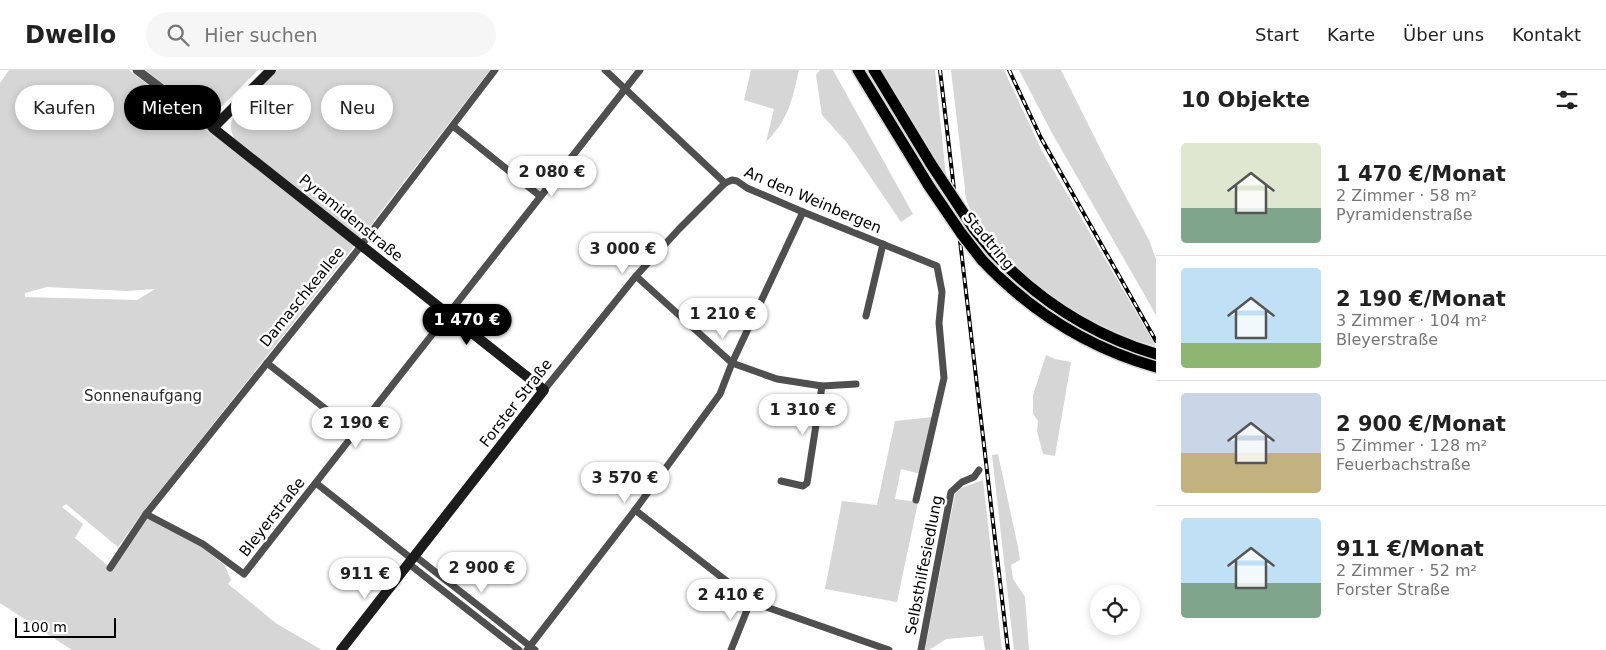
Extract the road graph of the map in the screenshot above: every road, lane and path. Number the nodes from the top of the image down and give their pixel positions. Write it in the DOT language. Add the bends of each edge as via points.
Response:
graph roads {
  1 [pos="137,70"];
  2 [pos="270,70"];
  3 [pos="495,70"];
  4 [pos="605,70"];
  5 [pos="640,70"];
  6 [pos="858,70"];
  7 [pos="874,70"];
  8 [pos="157,85"];
  9 [pos="625,89"];
  10 [pos="221,120"];
  11 [pos="453,126"];
  12 [pos="216,130"];
  13 [pos="729,182"];
  14 [pos="540,196"];
  15 [pos="803,212"];
  16 [pos="883,244"];
  17 [pos="361,245"];
  18 [pos="937,266"];
  19 [pos="636,276"];
  20 [pos="448,315"];
  21 [pos="866,316"];
  22 [pos="1156,354"];
  23 [pos="732,362"];
  24 [pos="267,363"];
  25 [pos="1156,367"];
  26 [pos="856,384"];
  27 [pos="822,386"];
  28 [pos="544,390"];
  29 [pos="355,432"];
  30 [pos="979,470"];
  31 [pos="782,481"];
  32 [pos="316,483"];
  33 [pos="916,500"];
  34 [pos="635,510"];
  35 [pos="146,514"];
  36 [pos="412,560"];
  37 [pos="110,568"];
  38 [pos="751,600"];
  39 [pos="531,649"];
  40 [pos="341,650"];
  41 [pos="519,650"];
  42 [pos="731,650"];
  43 [pos="889,650"];
  44 [pos="921,650"];
  1 -- 8 [label="street, Pyramidenstraße"];
  2 -- 10 [label="main road"];
  3 -- 11 [label="street, Damaschkeallee"];
  4 -- 9 [label="street, An den Weinbergen"];
  5 -- 9 [label="street, Bleyerstraße"];
  6 -- 25 [label="main road, Stadtring, bridge" via="929,186 971,247 1005,284 1080,337 1136,362"];
  7 -- 22 [label="main road, Stadtring, bridge" via="974,229 1021,281 1089,328"];
  9 -- 13 [label="street, An den Weinbergen"];
  9 -- 14 [label="street, Bleyerstraße"];
  11 -- 14 [label="street"];
  11 -- 17 [label="street, Damaschkeallee"];
  12 -- 17 [label="main road, Pyramidenstraße"];
  13 -- 15 [label="street, An den Weinbergen"];
  13 -- 19 [label="street, Forster Straße"];
  14 -- 20 [label="street, Bleyerstraße"];
  15 -- 16 [label="street, An den Weinbergen"];
  15 -- 23 [label="street"];
  16 -- 18 [label="street, An den Weinbergen"];
  16 -- 21 [label="street, An den Weinbergen"];
  17 -- 20 [label="main road, Pyramidenstraße"];
  17 -- 24 [label="street, Damaschkeallee"];
  18 -- 33 [label="street, Selbsthilfesiedlung" via="942,292 939,323 944,378"];
  19 -- 23 [label="street"];
  19 -- 28 [label="street, Forster Straße"];
  20 -- 28 [label="main road, Pyramidenstraße"];
  20 -- 29 [label="street, Bleyerstraße"];
  23 -- 27 [label="street" via="777,379"];
  23 -- 34 [label="street" via="720,394"];
  24 -- 29 [label="street"];
  24 -- 35 [label="street, Damaschkeallee"];
  26 -- 27 [label="street"];
  27 -- 31 [label="street" via="807,483 803,486"];
  28 -- 36 [label="main road, Forster Straße"];
  29 -- 32 [label="street, Bleyerstraße"];
  30 -- 44 [label="street, Selbsthilfesiedlung" via="951,492"];
  32 -- 35 [label="street, Bleyerstraße" via="244,574 203,544"];
  32 -- 36 [label="street"];
  34 -- 38 [label="street"];
  34 -- 39 [label="street"];
  35 -- 37 [label="street, Damaschkeallee"];
  36 -- 39 [label="street"];
  36 -- 40 [label="main road, Forster Straße"];
  36 -- 41 [label="street"];
  38 -- 42 [label="street"];
  38 -- 43 [label="street"];
}
